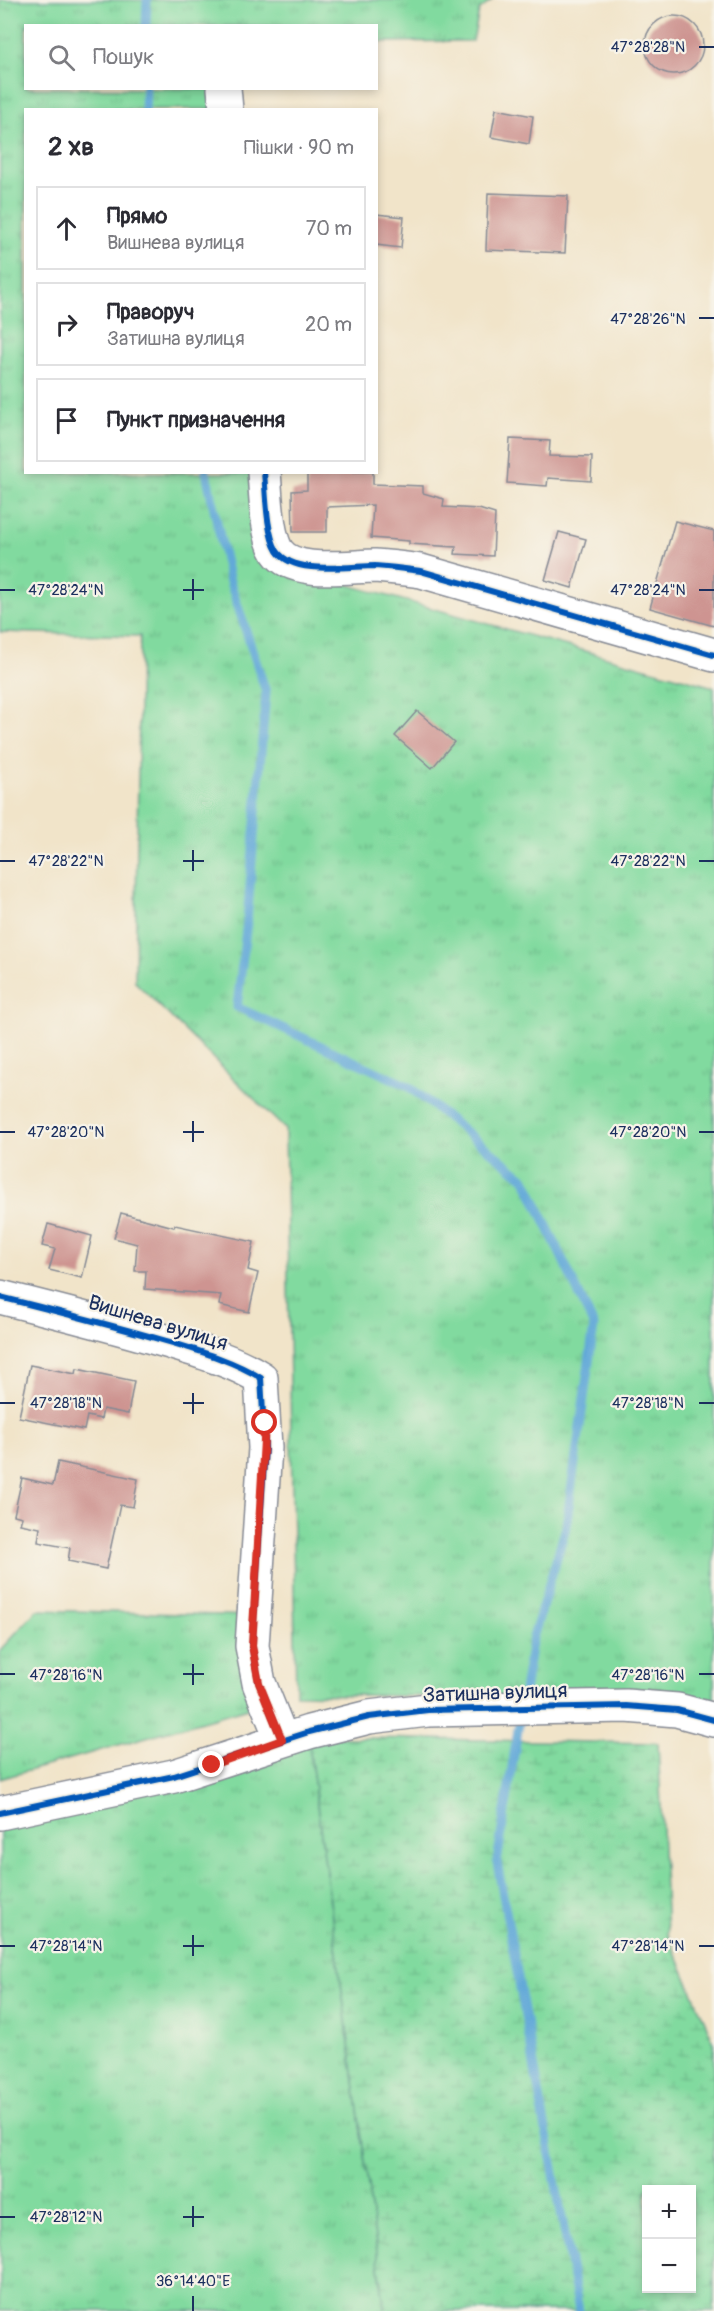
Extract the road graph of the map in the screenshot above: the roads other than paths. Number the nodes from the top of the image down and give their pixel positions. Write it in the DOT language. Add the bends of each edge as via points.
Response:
graph roads {
  1 [pos="224,90"];
  2 [pos="226,108"];
  3 [pos="264,474"];
  4 [pos="714,655"];
  5 [pos="0,1298"];
  6 [pos="714,1719"];
  7 [pos="282,1740"];
  8 [pos="0,1813"];
  1 -- 2 [label="street"];
  3 -- 4 [label="street" via="273,540 277,551 287,560 322,568 372,566 422,571"];
  5 -- 7 [label="street, Вишнева вулиця" via="95,1320 206,1353 261,1378 265,1448 252,1646 259,1683"];
  6 -- 7 [label="street, Затишна вулиця" via="654,1707 428,1710 348,1722"];
  7 -- 8 [label="street, Затишна вулиця" via="174,1776"];
}
